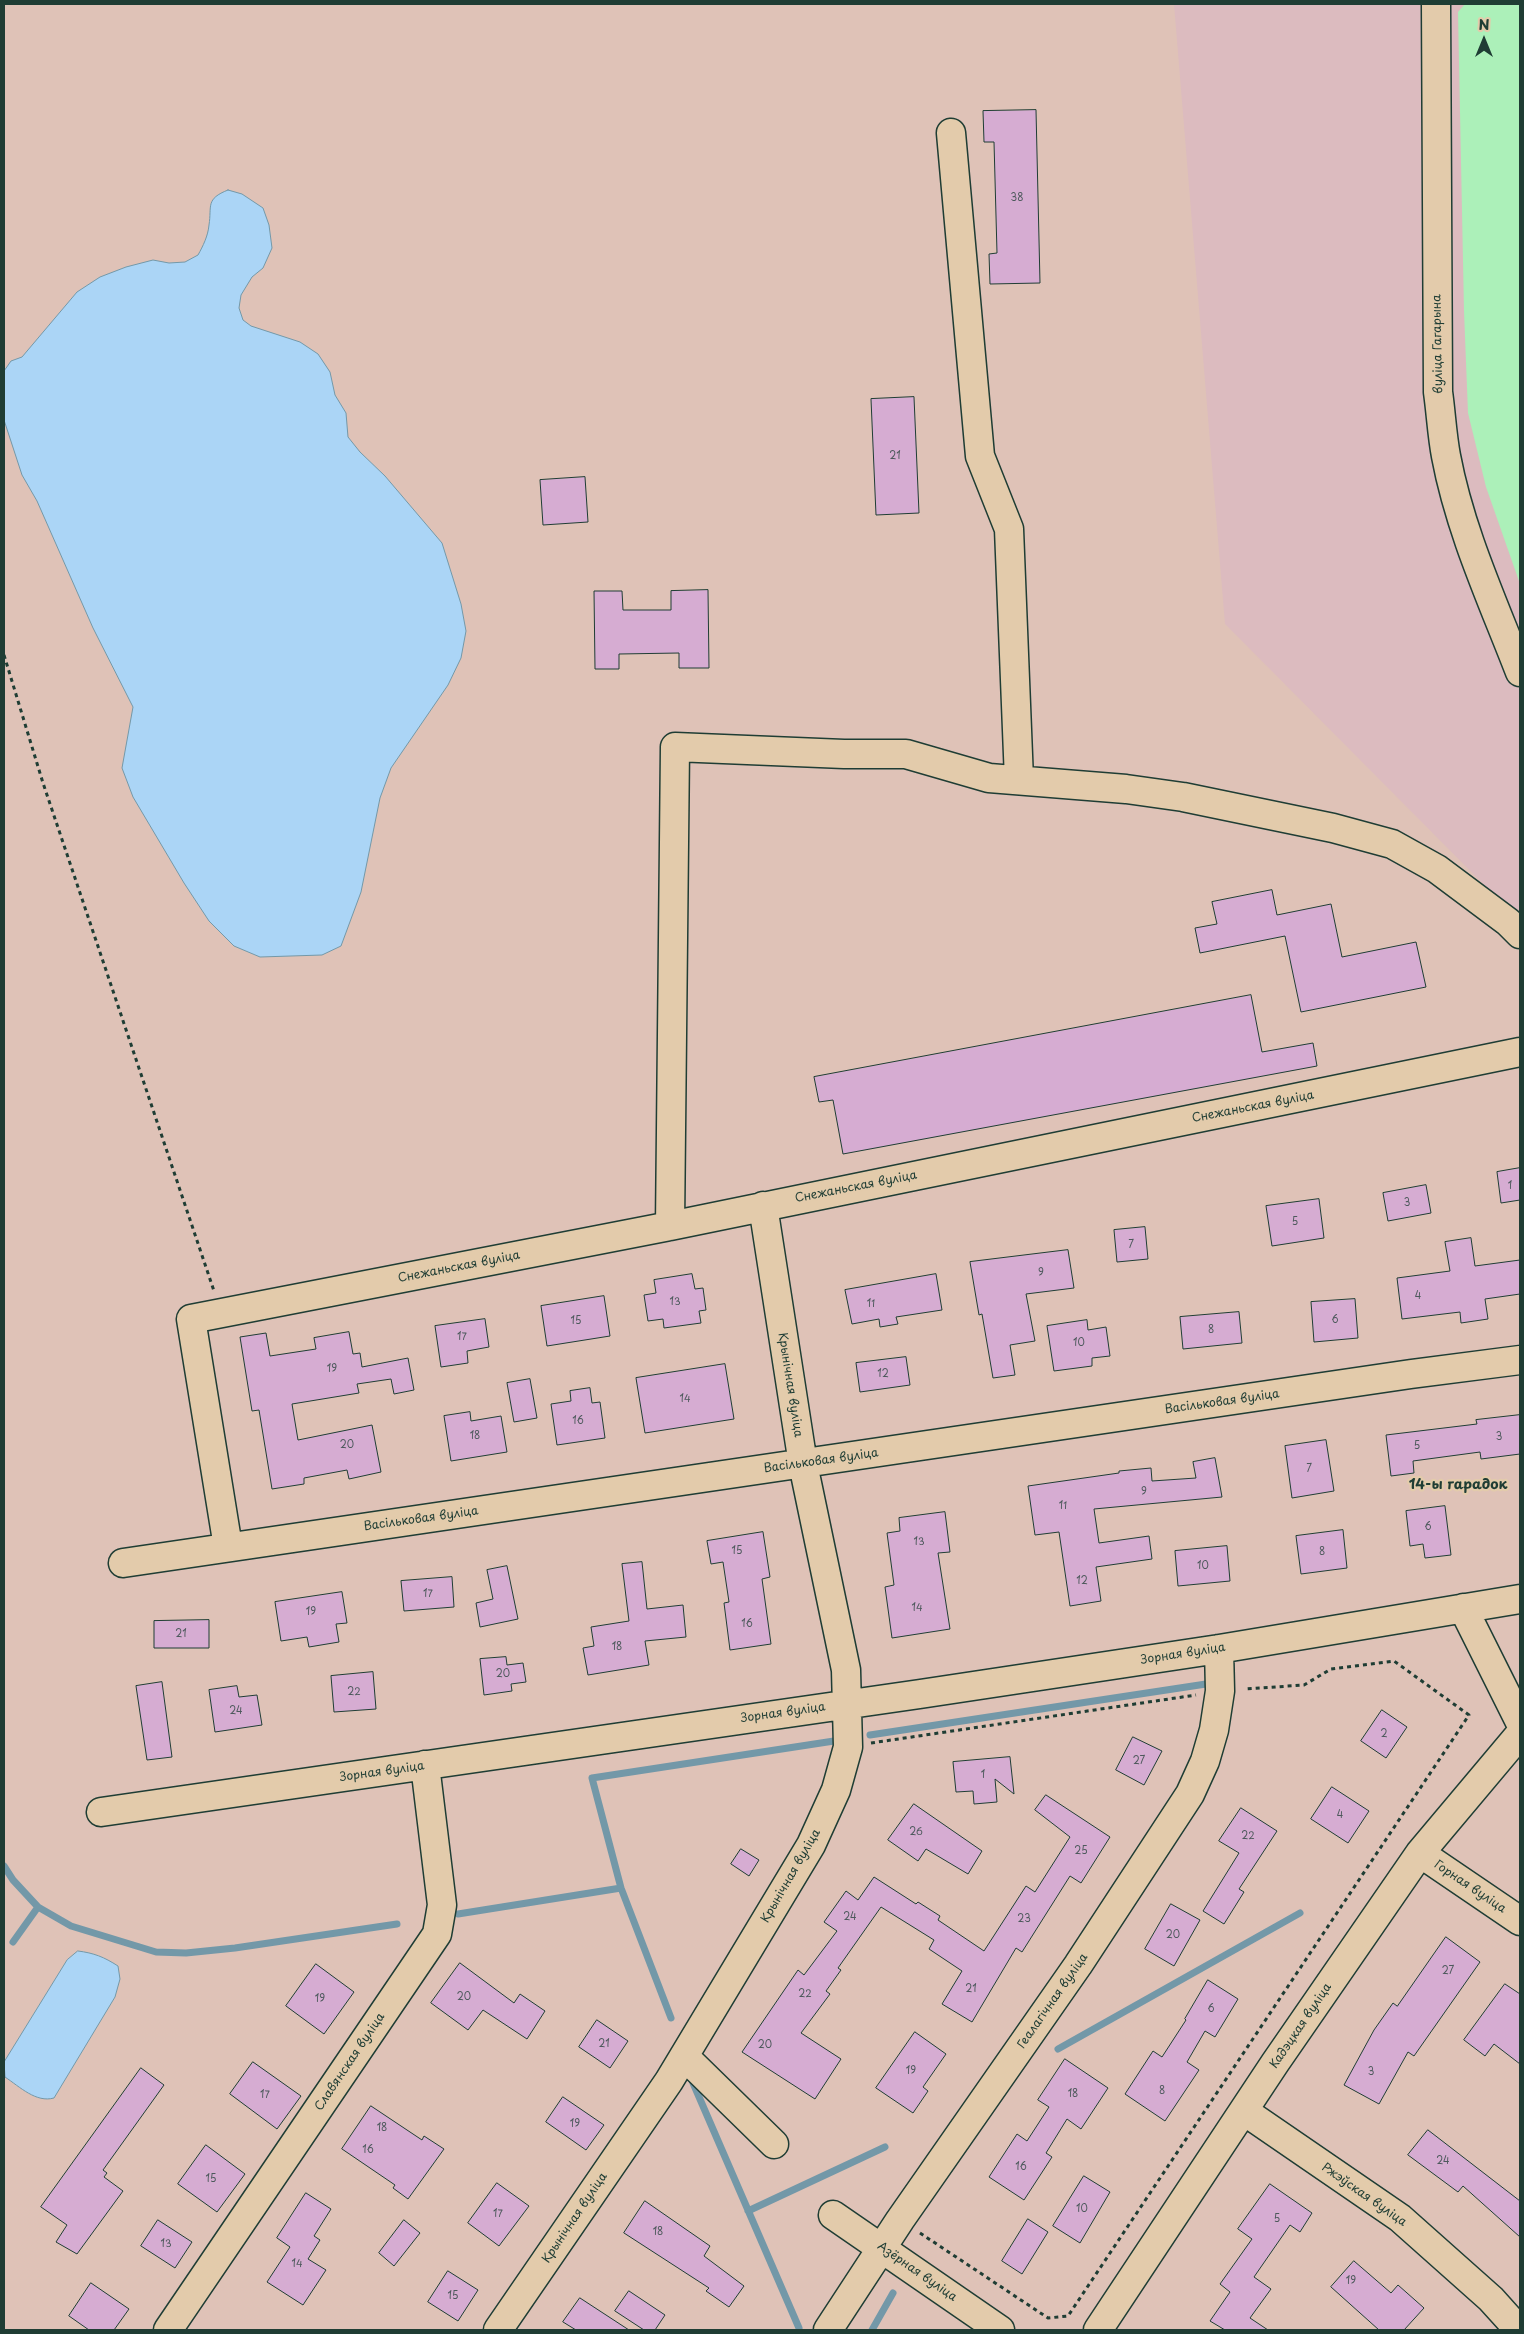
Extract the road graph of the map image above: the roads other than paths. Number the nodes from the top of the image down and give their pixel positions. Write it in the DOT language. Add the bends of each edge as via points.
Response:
graph roads {
  1 [pos="1436,4"];
  2 [pos="951,133"];
  3 [pos="1520,672"];
  4 [pos="1020,780"];
  5 [pos="1520,934"];
  6 [pos="1520,1052"];
  7 [pos="763,1206"];
  8 [pos="670,1226"];
  9 [pos="1520,1360"];
  10 [pos="803,1464"];
  11 [pos="228,1547"];
  12 [pos="123,1564"];
  13 [pos="1520,1599"];
  14 [pos="1463,1608"];
  15 [pos="1219,1649"];
  16 [pos="846,1704"];
  17 [pos="1520,1722"];
  18 [pos="1520,1734"];
  19 [pos="425,1766"];
  20 [pos="101,1812"];
  21 [pos="1420,1853"];
  22 [pos="1520,1921"];
  23 [pos="684,2056"];
  24 [pos="1244,2111"];
  25 [pos="774,2144"];
  26 [pos="832,2215"];
  27 [pos="883,2248"];
  28 [pos="168,2330"];
  29 [pos="498,2330"];
  30 [pos="828,2330"];
  31 [pos="1000,2330"];
  32 [pos="1098,2330"];
  33 [pos="1519,2330"];
  1 -- 3 [label="street, вуліца Гагарына" via="1438,392 1446,456 1476,558"];
  2 -- 4 [label="street" via="980,456 1009,529"];
  4 -- 5 [label="street" via="1183,797 1334,828 1392,844 1437,869"];
  4 -- 8 [label="street" via="990,778 906,754 675,747"];
  6 -- 7 [label="street, Снежаньская вуліца"];
  7 -- 8 [label="street, Снежаньская вуліца"];
  7 -- 10 [label="street, Крынічная вуліца"];
  8 -- 11 [label="street, Снежаньская вуліца" via="191,1319"];
  9 -- 10 [label="street, Васільковая вуліца"];
  10 -- 11 [label="street, Васільковая вуліца"];
  10 -- 16 [label="street, Крынічная вуліца" via="846,1670"];
  11 -- 12 [label="street, Васільковая вуліца"];
  13 -- 14 [label="street, Зорная вуліца"];
  14 -- 15 [label="street, Зорная вуліца"];
  14 -- 17 [label="street"];
  15 -- 16 [label="street, Зорная вуліца"];
  15 -- 27 [label="street, Геалагічная вуліца" via="1220,1691 1214,1730 1190,1794 1078,1965"];
  16 -- 19 [label="street, Зорная вуліца"];
  16 -- 23 [label="street, Крынічная вуліца" via="848,1747 836,1790 811,1845"];
  18 -- 21 [label="street, Кадэцкая вуліца"];
  19 -- 20 [label="street, Зорная вуліца"];
  19 -- 28 [label="street, Славянская вуліца" via="442,1905 437,1934"];
  21 -- 22 [label="street, Горная вуліца"];
  21 -- 24 [label="street, Кадэцкая вуліца"];
  23 -- 25 [label="street"];
  23 -- 29 [label="street, Крынічная вуліца"];
  24 -- 32 [label="street, Кадэцкая вуліца"];
  24 -- 33 [label="street, Ржэўская вуліца" via="1400,2218 1491,2299"];
  26 -- 27 [label="street, Азёрная вуліца"];
  27 -- 30 [label="street, Геалагічная вуліца"];
  27 -- 31 [label="street, Азёрная вуліца"];
}
